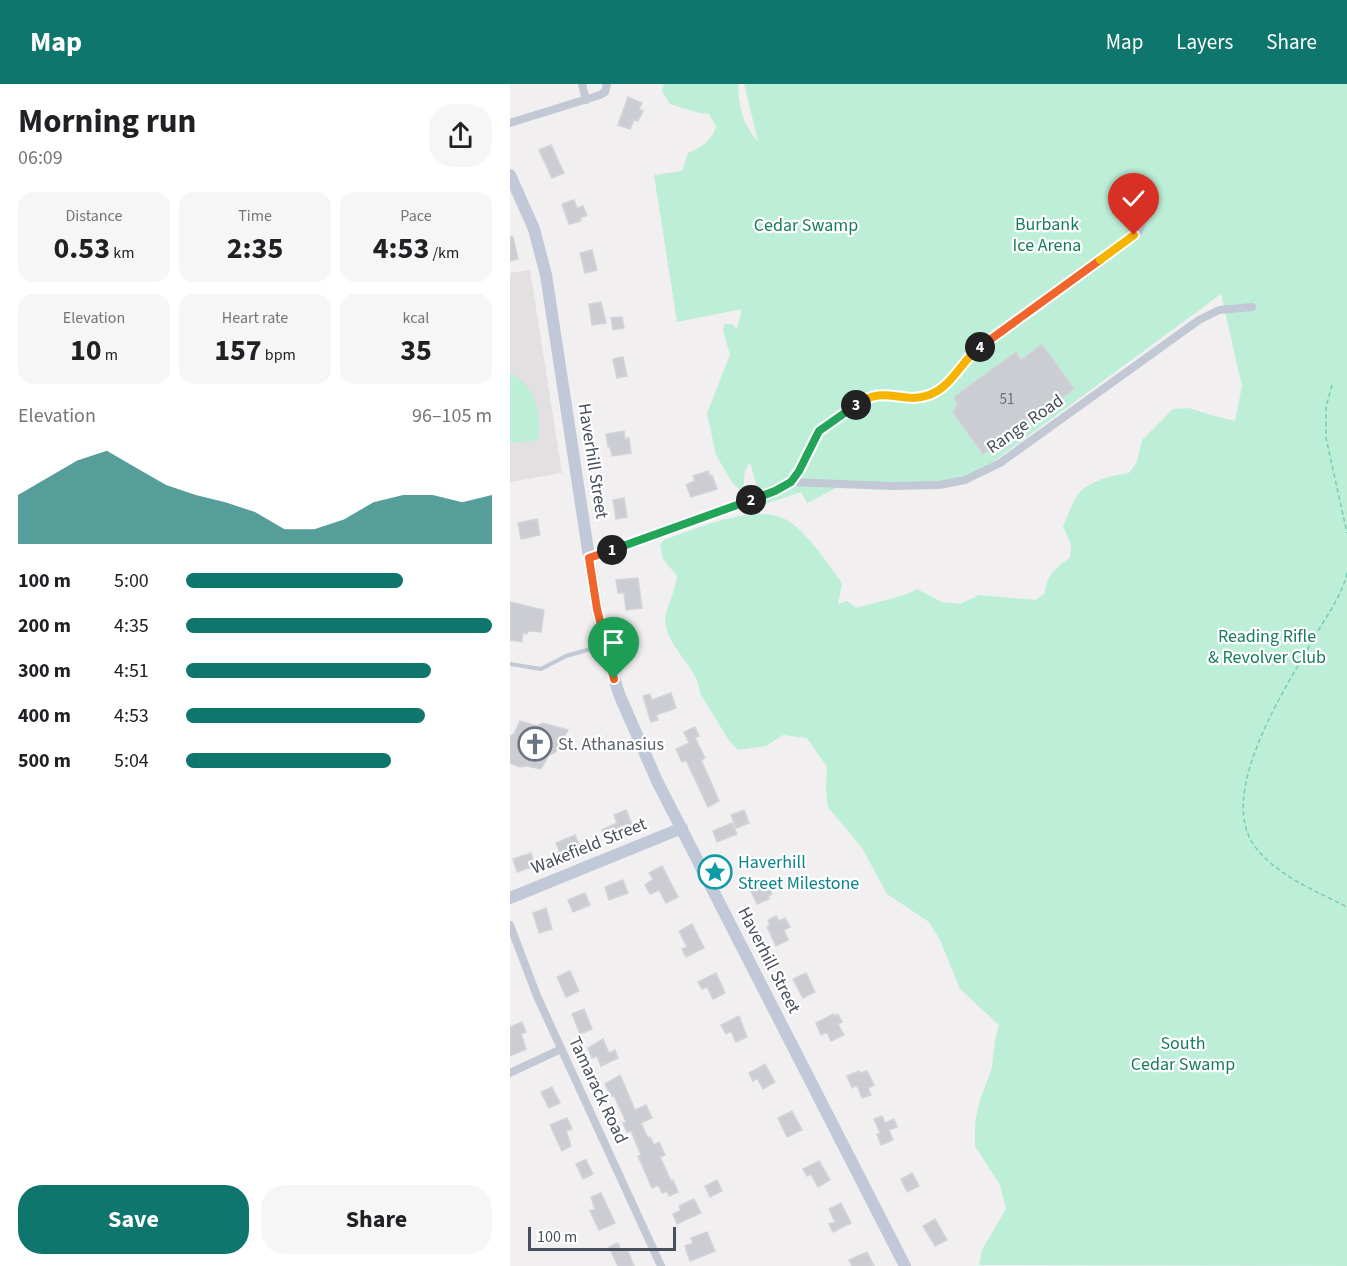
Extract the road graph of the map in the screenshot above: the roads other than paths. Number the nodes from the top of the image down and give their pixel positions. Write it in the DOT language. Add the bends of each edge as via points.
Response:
graph roads {
  1 [pos="582,84"];
  2 [pos="607,84"];
  3 [pos="586,100"];
  4 [pos="510,123"];
  5 [pos="510,175"];
  6 [pos="1146,214"];
  7 [pos="1252,307"];
  8 [pos="791,482"];
  9 [pos="589,558"];
  10 [pos="605,645"];
  11 [pos="510,664"];
  12 [pos="682,828"];
  13 [pos="510,898"];
  14 [pos="510,925"];
  15 [pos="561,1049"];
  16 [pos="510,1073"];
  17 [pos="662,1266"];
  18 [pos="905,1266"];
  1 -- 3 [label="street"];
  2 -- 3 [label="street" via="603,94"];
  3 -- 4 [label="street"];
  5 -- 9 [label="street, Haverhill Street" via="534,229 546,275"];
  6 -- 8 [label="street" via="1139,231 969,355 938,391 920,397 868,396 823,427"];
  7 -- 8 [label="street, Range Road" via="1221,309 1199,320 1000,462 965,480 939,486"];
  8 -- 9 [label="street" via="757,498"];
  9 -- 10 [label="street, Haverhill Street"];
  10 -- 11 [label="lane" via="566,656 541,669"];
  10 -- 12 [label="street, Haverhill Street" via="628,718"];
  12 -- 13 [label="street, Wakefield Street"];
  12 -- 18 [label="street, Haverhill Street"];
  14 -- 15 [label="street, Tamarack Road"];
  15 -- 16 [label="street"];
  15 -- 17 [label="street, Tamarack Road"];
}
